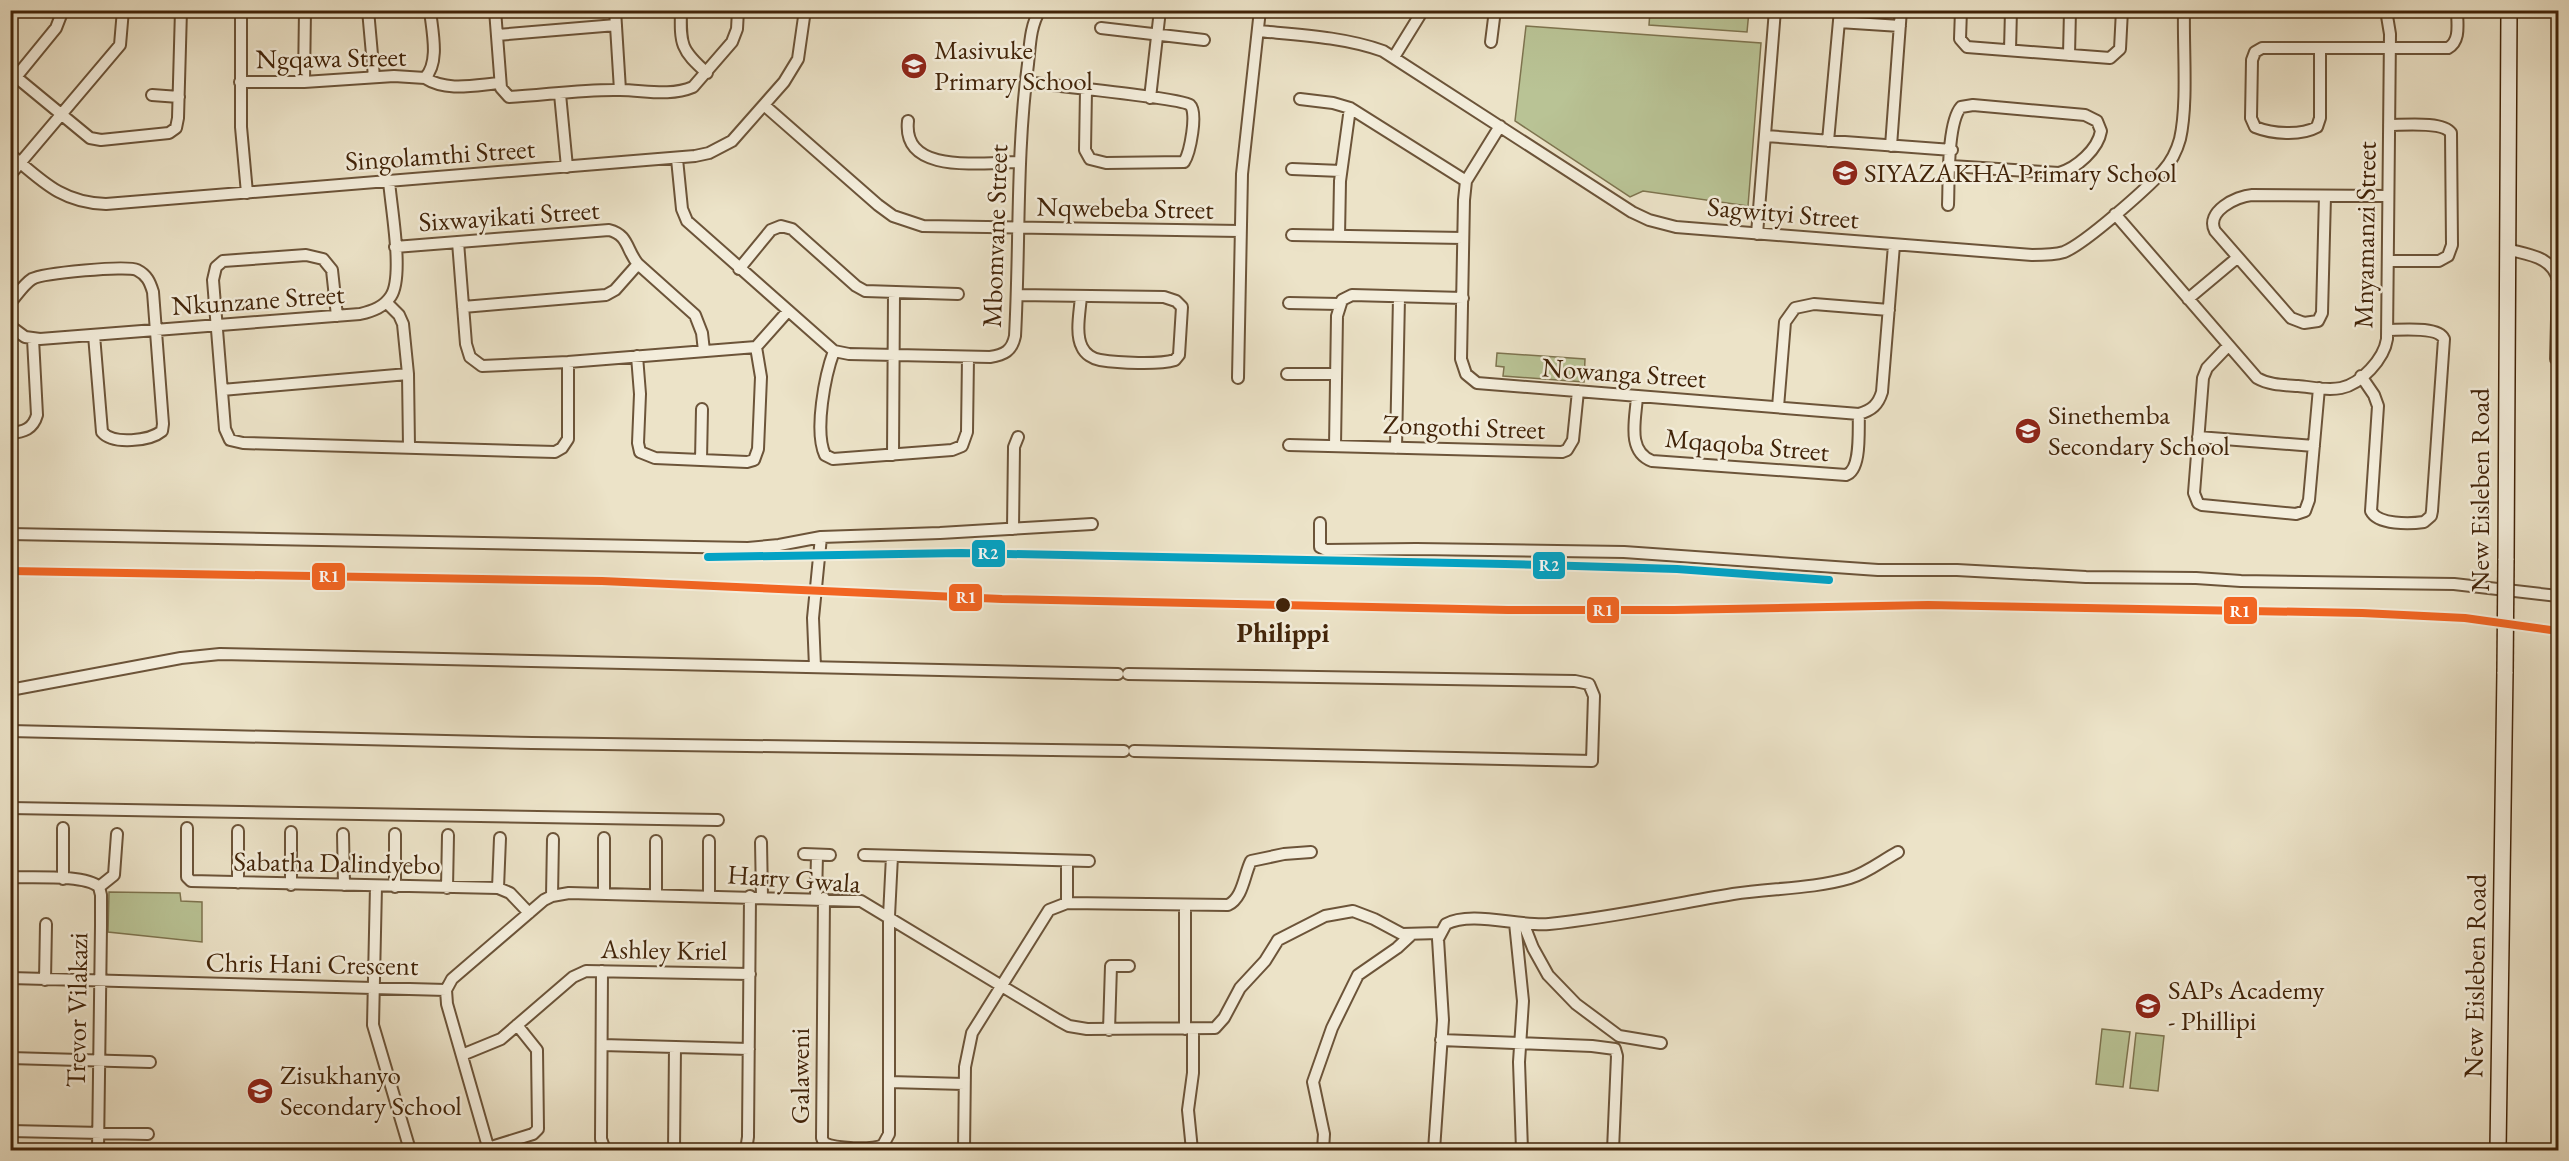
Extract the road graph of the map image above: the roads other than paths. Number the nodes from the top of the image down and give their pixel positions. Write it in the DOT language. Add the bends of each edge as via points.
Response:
graph roads {
  1 [pos="63,10"];
  2 [pos="123,10"];
  3 [pos="181,10"];
  4 [pos="241,10"];
  5 [pos="305,10"];
  6 [pos="368,10"];
  7 [pos="430,10"];
  8 [pos="495,10"];
  9 [pos="615,10"];
  10 [pos="681,10"];
  11 [pos="738,10"];
  12 [pos="805,10"];
  13 [pos="1040,10"];
  14 [pos="1160,10"];
  15 [pos="1260,10"];
  16 [pos="1423,10"];
  17 [pos="1495,10"];
  18 [pos="1775,10"];
  19 [pos="1901,10"];
  20 [pos="1961,10"];
  21 [pos="2012,10"];
  22 [pos="2070,10"];
  23 [pos="2122,10"];
  24 [pos="2184,10"];
  25 [pos="2385,10"];
  26 [pos="2457,10"];
  27 [pos="2509,10"];
  28 [pos="1839,16"];
  29 [pos="615,25"];
  30 [pos="1900,26"];
  31 [pos="1101,28"];
  32 [pos="1258,31"];
  33 [pos="497,35"];
  34 [pos="1157,35"];
  35 [pos="1204,40"];
  36 [pos="1491,42"];
  37 [pos="2320,49"];
  38 [pos="2010,50"];
  39 [pos="2390,50"];
  40 [pos="2069,55"];
  41 [pos="1394,57"];
  42 [pos="706,73"];
  43 [pos="13,74"];
  44 [pos="374,77"];
  45 [pos="424,78"];
  46 [pos="240,82"];
  47 [pos="304,82"];
  48 [pos="1026,82"];
  49 [pos="500,83"];
  50 [pos="620,90"];
  51 [pos="1086,90"];
  52 [pos="560,94"];
  53 [pos="152,95"];
  54 [pos="179,97"];
  55 [pos="1150,98"];
  56 [pos="1300,99"];
  57 [pos="764,105"];
  58 [pos="1350,108"];
  59 [pos="61,115"];
  60 [pos="908,121"];
  61 [pos="2389,125"];
  62 [pos="1500,126"];
  63 [pos="1766,136"];
  64 [pos="1828,141"];
  65 [pos="1891,146"];
  66 [pos="1952,150"];
  67 [pos="10,154"];
  68 [pos="677,159"];
  69 [pos="1019,162"];
  70 [pos="21,163"];
  71 [pos="1951,166"];
  72 [pos="567,167"];
  73 [pos="1292,169"];
  74 [pos="1341,171"];
  75 [pos="10,175"];
  76 [pos="389,181"];
  77 [pos="1466,181"];
  78 [pos="247,193"];
  79 [pos="2325,196"];
  80 [pos="2388,196"];
  81 [pos="1948,205"];
  82 [pos="2115,214"];
  83 [pos="1018,229"];
  84 [pos="1240,231"];
  85 [pos="1757,234"];
  86 [pos="1292,235"];
  87 [pos="1339,236"];
  88 [pos="1463,238"];
  89 [pos="458,242"];
  90 [pos="1894,245"];
  91 [pos="395,247"];
  92 [pos="2507,249"];
  93 [pos="2237,258"];
  94 [pos="2388,261"];
  95 [pos="638,264"];
  96 [pos="739,269"];
  97 [pos="894,293"];
  98 [pos="958,294"];
  99 [pos="1017,295"];
  100 [pos="1081,296"];
  101 [pos="1399,297"];
  102 [pos="1462,298"];
  103 [pos="2188,299"];
  104 [pos="386,302"];
  105 [pos="10,303"];
  106 [pos="1289,303"];
  107 [pos="1339,304"];
  108 [pos="464,307"];
  109 [pos="1889,310"];
  110 [pos="788,311"];
  111 [pos="337,316"];
  112 [pos="217,325"];
  113 [pos="10,326"];
  114 [pos="156,330"];
  115 [pos="2387,330"];
  116 [pos="94,335"];
  117 [pos="33,339"];
  118 [pos="2228,346"];
  119 [pos="756,347"];
  120 [pos="704,351"];
  121 [pos="834,351"];
  122 [pos="894,355"];
  123 [pos="637,356"];
  124 [pos="968,357"];
  125 [pos="2559,361"];
  126 [pos="568,362"];
  127 [pos="408,374"];
  128 [pos="1287,374"];
  129 [pos="1336,374"];
  130 [pos="2361,376"];
  131 [pos="1238,378"];
  132 [pos="2319,388"];
  133 [pos="222,390"];
  134 [pos="1578,391"];
  135 [pos="1637,396"];
  136 [pos="1778,407"];
  137 [pos="702,409"];
  138 [pos="1859,414"];
  139 [pos="10,433"];
  140 [pos="1018,436"];
  141 [pos="2198,437"];
  142 [pos="1289,445"];
  143 [pos="1335,446"];
  144 [pos="2314,446"];
  145 [pos="409,447"];
  146 [pos="1396,448"];
  147 [pos="893,455"];
  148 [pos="701,460"];
  149 [pos="1320,523"];
  150 [pos="1092,524"];
  151 [pos="1013,529"];
  152 [pos="10,534"];
  153 [pos="821,537"];
  154 [pos="2558,595"];
  155 [pos="815,667"];
  156 [pos="10,690"];
  157 [pos="10,730"];
  158 [pos="10,808"];
  159 [pos="718,820"];
  160 [pos="11,825"];
  161 [pos="63,828"];
  162 [pos="187,828"];
  163 [pos="238,831"];
  164 [pos="291,832"];
  165 [pos="117,834"];
  166 [pos="343,834"];
  167 [pos="395,834"];
  168 [pos="448,836"];
  169 [pos="500,838"];
  170 [pos="604,838"];
  171 [pos="553,839"];
  172 [pos="656,841"];
  173 [pos="709,841"];
  174 [pos="761,842"];
  175 [pos="1311,852"];
  176 [pos="1898,852"];
  177 [pos="804,854"];
  178 [pos="817,855"];
  179 [pos="830,855"];
  180 [pos="864,855"];
  181 [pos="892,856"];
  182 [pos="1067,861"];
  183 [pos="1089,861"];
  184 [pos="11,877"];
  185 [pos="63,879"];
  186 [pos="238,883"];
  187 [pos="291,885"];
  188 [pos="344,885"];
  189 [pos="376,886"];
  190 [pos="395,887"];
  191 [pos="99,888"];
  192 [pos="447,888"];
  193 [pos="498,888"];
  194 [pos="604,894"];
  195 [pos="656,894"];
  196 [pos="552,896"];
  197 [pos="709,896"];
  198 [pos="756,896"];
  199 [pos="820,898"];
  200 [pos="1066,903"];
  201 [pos="1185,906"];
  202 [pos="529,913"];
  203 [pos="889,916"];
  204 [pos="46,924"];
  205 [pos="1519,924"];
  206 [pos="1439,933"];
  207 [pos="1411,935"];
  208 [pos="1129,966"];
  209 [pos="602,971"];
  210 [pos="750,974"];
  211 [pos="10,978"];
  212 [pos="45,980"];
  213 [pos="101,982"];
  214 [pos="1001,985"];
  215 [pos="374,989"];
  216 [pos="446,990"];
  217 [pos="517,1025"];
  218 [pos="1109,1029"];
  219 [pos="1189,1029"];
  220 [pos="1622,1037"];
  221 [pos="1441,1040"];
  222 [pos="1519,1042"];
  223 [pos="1661,1043"];
  224 [pos="602,1046"];
  225 [pos="675,1047"];
  226 [pos="749,1049"];
  227 [pos="1617,1053"];
  228 [pos="462,1054"];
  229 [pos="10,1058"];
  230 [pos="99,1061"];
  231 [pos="150,1062"];
  232 [pos="889,1082"];
  233 [pos="964,1084"];
  234 [pos="10,1131"];
  235 [pos="98,1134"];
  236 [pos="148,1134"];
  237 [pos="489,1149"];
  238 [pos="98,1150"];
  239 [pos="410,1150"];
  240 [pos="605,1150"];
  241 [pos="674,1150"];
  242 [pos="746,1150"];
  243 [pos="964,1150"];
  244 [pos="1192,1150"];
  245 [pos="1323,1150"];
  246 [pos="1434,1150"];
  247 [pos="1522,1150"];
  248 [pos="1613,1150"];
  249 [pos="2498,1150"];
  1 -- 43 [label="street" via="56,28"];
  2 -- 59 [label="street" via="120,45"];
  3 -- 54 [label="street"];
  4 -- 46 [label="street"];
  5 -- 47 [label="street"];
  6 -- 44 [label="street"];
  7 -- 45 [label="street, Ngqawa Street" via="433,58"];
  8 -- 33 [label="street"];
  9 -- 29 [label="street"];
  10 -- 42 [label="street" via="683,50"];
  11 -- 42 [label="street" via="735,36"];
  12 -- 57 [label="street, Singolamthi Street" via="798,59"];
  13 -- 48 [label="street, Mbomvane Street" via="1034,20"];
  14 -- 34 [label="street"];
  15 -- 32 [label="street"];
  16 -- 41 [label="street"];
  17 -- 36 [label="street"];
  18 -- 63 [label="street"];
  19 -- 30 [label="street"];
  20 -- 38 [label="street" via="1959,32 1963,44"];
  21 -- 38 [label="street"];
  22 -- 40 [label="street"];
  23 -- 40 [label="street" via="2120,49 2116,55"];
  24 -- 82 [label="street, Sagwityi Street" via="2183,123 2177,149 2163,171"];
  25 -- 39 [label="street, Mnyamanzi Street" via="2390,22"];
  26 -- 39 [label="street" via="2453,46"];
  27 -- 92 [label="main road, New Eisleben Road"];
  28 -- 30 [label="street"];
  28 -- 64 [label="street"];
  29 -- 33 [label="street"];
  29 -- 50 [label="street"];
  30 -- 65 [label="street"];
  31 -- 34 [label="street"];
  32 -- 41 [label="street, Sagwityi Street" via="1366,44"];
  32 -- 84 [label="street" via="1245,137"];
  33 -- 49 [label="street"];
  34 -- 35 [label="street"];
  34 -- 55 [label="street"];
  37 -- 37 [label="street" via="2317,127 2308,132 2266,131 2256,127 2252,118 2255,52 2262,48"];
  37 -- 39 [label="street"];
  38 -- 40 [label="street"];
  39 -- 61 [label="street, Mnyamanzi Street"];
  41 -- 62 [label="street, Sagwityi Street"];
  42 -- 50 [label="street" via="686,90"];
  43 -- 59 [label="street"];
  44 -- 45 [label="street, Ngqawa Street"];
  44 -- 47 [label="street, Ngqawa Street"];
  45 -- 49 [label="street" via="449,87"];
  46 -- 47 [label="street, Ngqawa Street"];
  46 -- 78 [label="street"];
  48 -- 51 [label="street"];
  48 -- 69 [label="street, Mbomvane Street"];
  49 -- 52 [label="street" via="509,97"];
  50 -- 52 [label="street"];
  51 -- 55 [label="street"];
  51 -- 55 [label="street" via="1085,150 1090,159 1106,164 1184,162 1190,146 1192,109 1184,102"];
  52 -- 72 [label="street"];
  53 -- 54 [label="street"];
  54 -- 59 [label="street" via="176,128 161,135 95,140"];
  56 -- 58 [label="street"];
  57 -- 68 [label="street, Singolamthi Street" via="722,147"];
  57 -- 83 [label="street, Nqwebeba Street" via="893,216 923,226"];
  58 -- 74 [label="street"];
  58 -- 77 [label="street"];
  59 -- 70 [label="street"];
  60 -- 69 [label="street" via="907,137 923,156 956,162"];
  61 -- 80 [label="street, Mnyamanzi Street"];
  61 -- 94 [label="street" via="2441,126 2451,133 2452,245 2448,256 2439,261"];
  62 -- 77 [label="street, Nowanga Street"];
  62 -- 85 [label="street, Sagwityi Street" via="1649,220 1676,227"];
  63 -- 64 [label="street"];
  63 -- 85 [label="street"];
  64 -- 65 [label="street"];
  65 -- 66 [label="street"];
  66 -- 71 [label="street"];
  66 -- 71 [label="street" via="1954,117 1966,106 2085,115 2097,121 2101,130 2091,151 2060,173"];
  67 -- 70 [label="street, Singolamthi Street"];
  68 -- 72 [label="street, Singolamthi Street"];
  68 -- 96 [label="street" via="684,215"];
  69 -- 83 [label="street, Mbomvane Street"];
  70 -- 75 [label="street"];
  70 -- 78 [label="street, Singolamthi Street" via="63,196 92,204"];
  71 -- 81 [label="street"];
  72 -- 76 [label="street, Singolamthi Street"];
  73 -- 74 [label="street"];
  74 -- 87 [label="street"];
  76 -- 78 [label="street, Singolamthi Street"];
  76 -- 91 [label="street"];
  77 -- 88 [label="street, Nowanga Street"];
  79 -- 80 [label="street"];
  79 -- 93 [label="street" via="2247,195 2219,211 2214,216 2213,228"];
  79 -- 93 [label="street" via="2324,306 2318,321 2304,323 2291,318"];
  80 -- 94 [label="street, Mnyamanzi Street"];
  82 -- 90 [label="street, Sagwityi Street" via="2076,245 2054,254"];
  82 -- 103 [label="street, Mnyamanzi Street"];
  83 -- 84 [label="street, Nqwebeba Street"];
  83 -- 99 [label="street, Mbomvane Street"];
  84 -- 131 [label="street"];
  85 -- 90 [label="street, Sagwityi Street"];
  86 -- 87 [label="street"];
  87 -- 88 [label="street"];
  88 -- 102 [label="street, Nowanga Street"];
  89 -- 91 [label="street, Sixwayikati Street"];
  89 -- 95 [label="street, Sixwayikati Street" via="609,230 619,232"];
  89 -- 108 [label="street"];
  90 -- 109 [label="street"];
  91 -- 104 [label="street" via="396,285"];
  92 -- 125 [label="street" via="2542,258 2556,271"];
  92 -- 249 [label="main road, New Eisleben Road, bridge"];
  93 -- 103 [label="street"];
  94 -- 115 [label="street, Mnyamanzi Street"];
  95 -- 108 [label="street" via="606,295"];
  95 -- 120 [label="street, Sixwayikati Street" via="695,315"];
  96 -- 97 [label="street" via="771,231 781,226 792,229 856,286 865,291"];
  96 -- 110 [label="street"];
  97 -- 98 [label="street"];
  97 -- 122 [label="street"];
  99 -- 100 [label="street"];
  99 -- 124 [label="street, Mbomvane Street" via="1013,345 997,356"];
  100 -- 100 [label="street" via="1164,297 1176,301 1182,310 1179,355 1175,360 1162,362 1100,360 1089,356 1080,340"];
  101 -- 102 [label="street"];
  101 -- 107 [label="street" via="1353,295"];
  101 -- 146 [label="street"];
  102 -- 134 [label="street, Nowanga Street" via="1461,359 1471,379 1485,385"];
  103 -- 118 [label="street, Mnyamanzi Street"];
  104 -- 111 [label="street, Nkunzane Street" via="374,311"];
  104 -- 127 [label="street" via="403,324"];
  105 -- 114 [label="street" via="28,282 39,276 129,268 148,279"];
  106 -- 107 [label="street"];
  107 -- 129 [label="street"];
  108 -- 126 [label="street" via="466,344 470,357 482,366"];
  109 -- 136 [label="street" via="1814,304 1795,308 1785,322"];
  109 -- 138 [label="street" via="1879,400 1874,408"];
  110 -- 119 [label="street"];
  110 -- 121 [label="street"];
  111 -- 112 [label="street, Nkunzane Street"];
  111 -- 112 [label="street" via="332,270 323,259 306,255 223,261 213,273"];
  112 -- 114 [label="street, Nkunzane Street"];
  112 -- 133 [label="street"];
  113 -- 117 [label="street"];
  114 -- 116 [label="street, Nkunzane Street"];
  114 -- 116 [label="street" via="164,424 154,437 116,440 102,432"];
  115 -- 130 [label="street, Mnyamanzi Street" via="2383,354"];
  115 -- 130 [label="street" via="2435,331 2444,339 2432,511 2424,522 2381,520 2373,516 2378,406"];
  116 -- 117 [label="street, Nkunzane Street"];
  117 -- 139 [label="street" via="37,415 27,430"];
  118 -- 132 [label="street, Mnyamanzi Street" via="2264,382"];
  118 -- 141 [label="street" via="2204,373"];
  119 -- 120 [label="street"];
  119 -- 148 [label="street" via="760,377 756,457 747,462"];
  120 -- 123 [label="street"];
  121 -- 122 [label="street, Mbomvane Street"];
  121 -- 147 [label="street" via="822,392 825,455 838,459"];
  122 -- 124 [label="street, Mbomvane Street"];
  122 -- 147 [label="street"];
  123 -- 126 [label="street"];
  123 -- 148 [label="street" via="640,452 648,457"];
  124 -- 147 [label="street" via="967,432 962,446"];
  126 -- 145 [label="street" via="568,439 555,452"];
  127 -- 133 [label="street"];
  127 -- 145 [label="street"];
  128 -- 129 [label="street"];
  129 -- 143 [label="street"];
  130 -- 132 [label="street, Mnyamanzi Street" via="2343,388"];
  132 -- 144 [label="street"];
  133 -- 145 [label="street" via="226,435 236,441"];
  134 -- 135 [label="street, Nowanga Street"];
  134 -- 146 [label="street, Zongothi Street" via="1573,440 1562,452"];
  135 -- 136 [label="street, Nowanga Street"];
  135 -- 138 [label="street, Mqaqoba Street" via="1634,440 1640,453 1652,461 1846,475 1857,460"];
  136 -- 138 [label="street, Nowanga Street"];
  137 -- 148 [label="street"];
  140 -- 151 [label="street" via="1014,447"];
  141 -- 144 [label="street"];
  141 -- 144 [label="street" via="2195,499 2202,505 2296,514 2305,511 2309,500"];
  142 -- 143 [label="street, Zongothi Street"];
  143 -- 146 [label="street, Zongothi Street"];
  149 -- 154 [label="street" via="1320,547 1326,550 1643,553 1878,570 2443,583"];
  150 -- 151 [label="street"];
  151 -- 153 [label="street"];
  152 -- 153 [label="street" via="690,548 769,546"];
  153 -- 155 [label="street" via="813,618"];
  155 -- 156 [label="street" via="220,654"];
  155 -- 157 [label="street" via="1575,681 1589,684 1594,696 1592,761"];
  158 -- 159 [label="street"];
  160 -- 184 [label="street"];
  161 -- 185 [label="street"];
  162 -- 186 [label="street, Sabatha Dalindyebo" via="188,880"];
  163 -- 186 [label="street"];
  164 -- 187 [label="street"];
  165 -- 191 [label="street" via="114,874"];
  166 -- 188 [label="street"];
  167 -- 190 [label="street"];
  168 -- 192 [label="street"];
  169 -- 193 [label="street"];
  170 -- 194 [label="street"];
  171 -- 196 [label="street"];
  172 -- 195 [label="street"];
  173 -- 197 [label="street"];
  174 -- 198 [label="street"];
  175 -- 201 [label="street" via="1251,861 1233,903"];
  176 -- 205 [label="street" via="1858,875 1839,880 1584,920"];
  177 -- 178 [label="street"];
  178 -- 179 [label="street"];
  178 -- 199 [label="street"];
  180 -- 181 [label="street"];
  181 -- 182 [label="street"];
  181 -- 203 [label="street, Galaweni"];
  182 -- 183 [label="street"];
  182 -- 200 [label="street"];
  184 -- 185 [label="street"];
  185 -- 191 [label="street" via="89,881"];
  186 -- 187 [label="street, Sabatha Dalindyebo"];
  187 -- 188 [label="street, Sabatha Dalindyebo"];
  188 -- 189 [label="street, Sabatha Dalindyebo"];
  189 -- 190 [label="street, Sabatha Dalindyebo"];
  189 -- 215 [label="street"];
  190 -- 192 [label="street, Sabatha Dalindyebo"];
  191 -- 213 [label="street, Trevor Vilakazi"];
  192 -- 193 [label="street, Sabatha Dalindyebo"];
  193 -- 202 [label="street"];
  194 -- 195 [label="street, Harry Gwala"];
  194 -- 196 [label="street, Harry Gwala"];
  195 -- 197 [label="street, Harry Gwala"];
  196 -- 202 [label="street"];
  197 -- 198 [label="street, Harry Gwala"];
  198 -- 199 [label="street, Harry Gwala"];
  198 -- 210 [label="street"];
  199 -- 203 [label="street, Harry Gwala" via="861,901"];
  199 -- 232 [label="street, Galaweni" via="824,1143 832,1147 883,1145 889,1134"];
  200 -- 201 [label="street"];
  200 -- 214 [label="street" via="1045,914"];
  201 -- 219 [label="street"];
  202 -- 216 [label="street" via="452,979"];
  203 -- 214 [label="street, Harry Gwala"];
  203 -- 232 [label="street, Galaweni"];
  204 -- 212 [label="street"];
  205 -- 206 [label="street" via="1456,920"];
  205 -- 220 [label="street" via="1555,985"];
  205 -- 222 [label="street" via="1523,995"];
  206 -- 207 [label="street"];
  206 -- 221 [label="street"];
  207 -- 219 [label="street, Harry Gwala" via="1353,911 1325,916 1278,940 1265,961 1239,988 1215,1028"];
  207 -- 245 [label="street" via="1358,975 1332,1028 1313,1082 1324,1134"];
  208 -- 218 [label="street" via="1111,966"];
  209 -- 210 [label="street, Ashley Kriel"];
  209 -- 217 [label="street, Ashley Kriel" via="578,973"];
  209 -- 224 [label="street"];
  210 -- 226 [label="street"];
  211 -- 212 [label="street, Chris Hani Crescent"];
  212 -- 213 [label="street, Chris Hani Crescent"];
  213 -- 215 [label="street, Chris Hani Crescent"];
  213 -- 230 [label="street, Trevor Vilakazi"];
  214 -- 218 [label="street, Harry Gwala" via="1069,1026"];
  214 -- 233 [label="street" via="972,1033"];
  215 -- 216 [label="street, Chris Hani Crescent"];
  215 -- 239 [label="street" via="375,1033"];
  216 -- 228 [label="street, Chris Hani Crescent"];
  217 -- 228 [label="street, Ashley Kriel" via="494,1042"];
  217 -- 237 [label="street" via="537,1050 538,1129"];
  218 -- 219 [label="street, Harry Gwala"];
  219 -- 244 [label="street" via="1193,1074 1188,1110"];
  220 -- 223 [label="street"];
  220 -- 227 [label="street"];
  221 -- 222 [label="street"];
  221 -- 246 [label="street"];
  222 -- 227 [label="street" via="1608,1047"];
  222 -- 247 [label="street"];
  224 -- 225 [label="street"];
  224 -- 240 [label="street" via="601,1139"];
  225 -- 226 [label="street"];
  225 -- 241 [label="street"];
  226 -- 242 [label="street"];
  227 -- 248 [label="street"];
  228 -- 237 [label="street, Chris Hani Crescent"];
  229 -- 230 [label="street"];
  230 -- 231 [label="street"];
  230 -- 235 [label="street, Trevor Vilakazi"];
  232 -- 233 [label="street"];
  233 -- 243 [label="street"];
  234 -- 235 [label="street"];
  235 -- 236 [label="street"];
  235 -- 238 [label="street, Trevor Vilakazi"];
}
